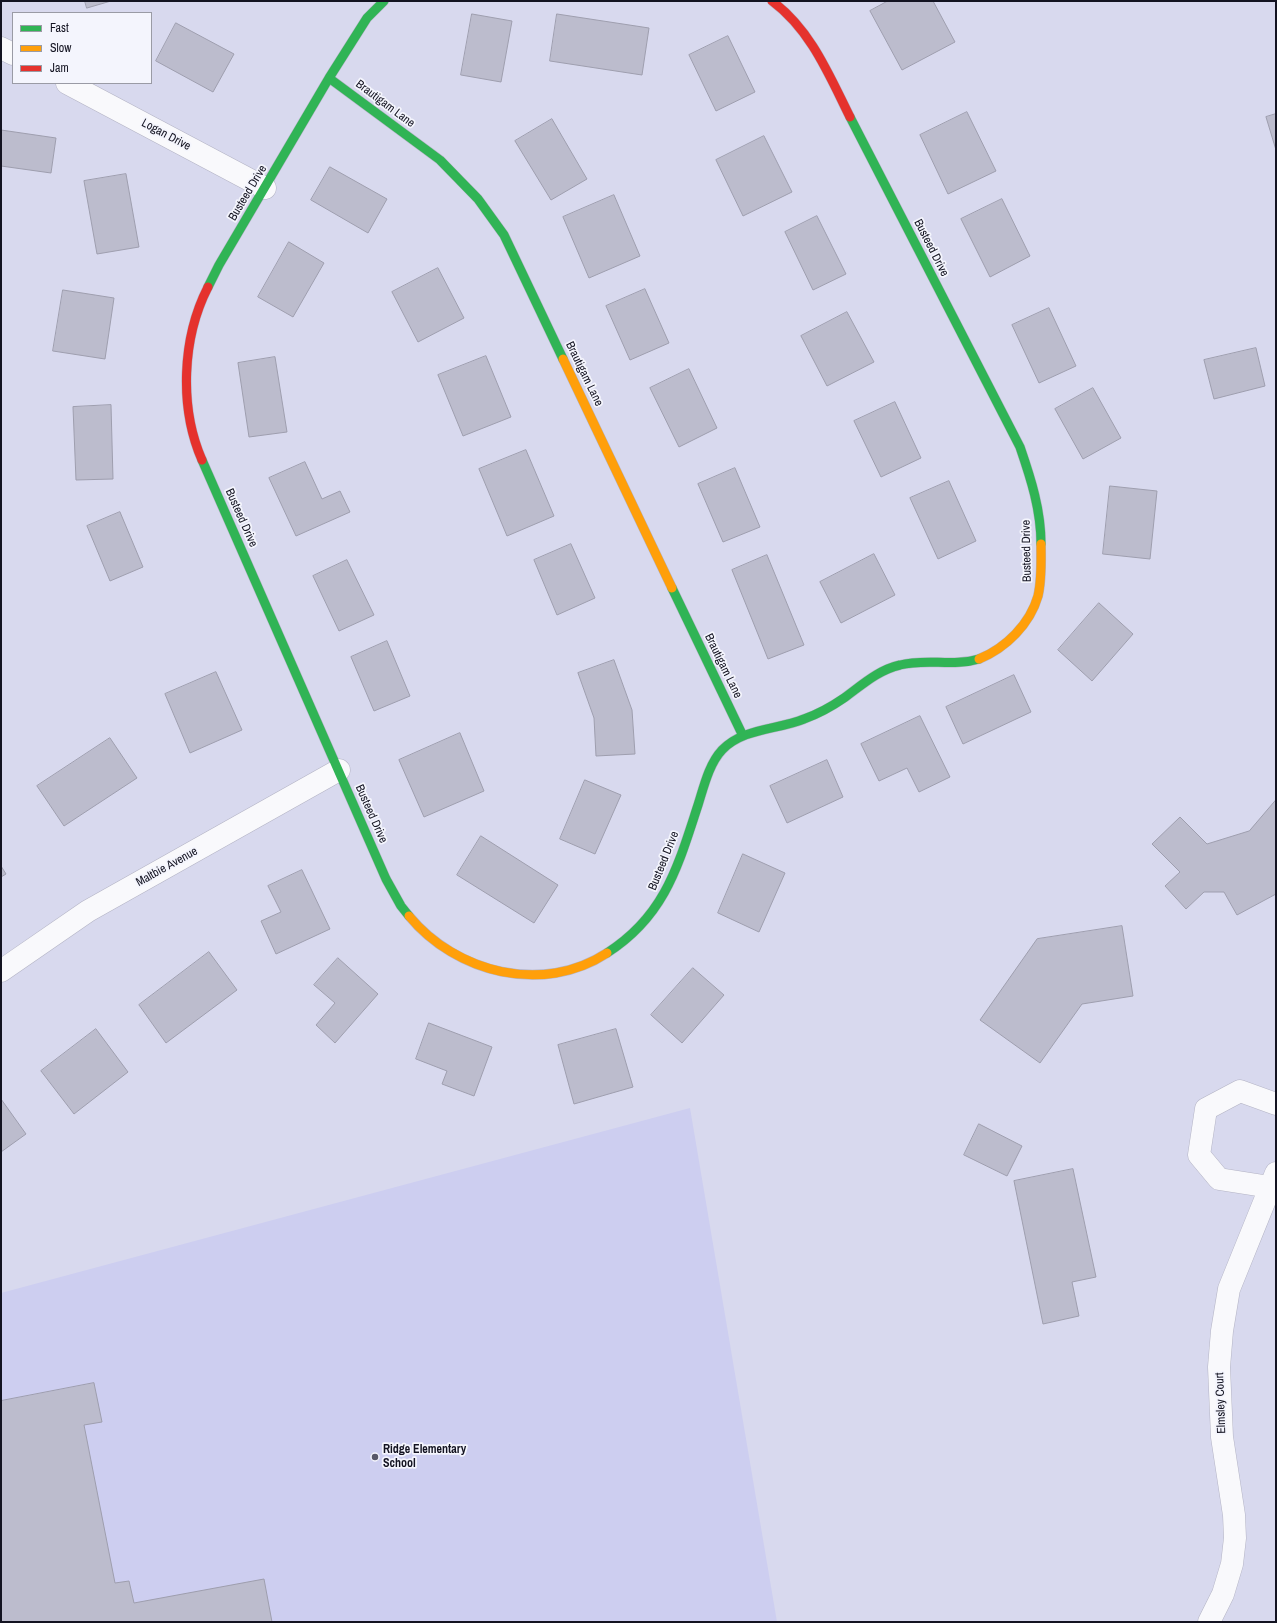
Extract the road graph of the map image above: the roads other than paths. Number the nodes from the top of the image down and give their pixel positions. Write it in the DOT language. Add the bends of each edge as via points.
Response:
graph roads {
  1 [pos="384,1"];
  2 [pos="772,1"];
  3 [pos="1,48"];
  4 [pos="12,54"];
  5 [pos="330,78"];
  6 [pos="69,84"];
  7 [pos="265,188"];
  8 [pos="743,736"];
  9 [pos="339,770"];
  10 [pos="1,971"];
  11 [pos="1276,1104"];
  12 [pos="1273,1180"];
  13 [pos="1209,1622"];
  1 -- 5 [label="street, Busteed Drive" via="367,18"];
  2 -- 8 [label="street, Busteed Drive" via="783,8 805,33 816,51 1020,446 1035,493 1041,528 1042,580 1035,605 1023,627 1003,646 975,659 949,663 916,661 890,667 836,703 795,723"];
  3 -- 4 [label="street"];
  5 -- 7 [label="street, Busteed Drive"];
  5 -- 8 [label="street, Brautigam Lane" via="440,160 478,199 504,235"];
  6 -- 7 [label="street, Logan Drive"];
  7 -- 9 [label="street, Busteed Drive" via="219,265 200,303 190,341 187,382 190,417 198,450"];
  8 -- 9 [label="street, Busteed Drive" via="726,746 714,761 675,872 661,901 642,926 618,948 587,964 553,974 518,975 484,968 452,954 426,935 406,913 386,879"];
  9 -- 10 [label="street, Maltbie Avenue" via="88,911"];
  11 -- 12 [label="street, Elmsley Court" via="1240,1091 1206,1109 1199,1155 1220,1179"];
  12 -- 13 [label="street, Elmsley Court" via="1229,1289 1222,1331 1219,1367 1222,1437 1235,1538 1232,1564 1223,1594"];
}
